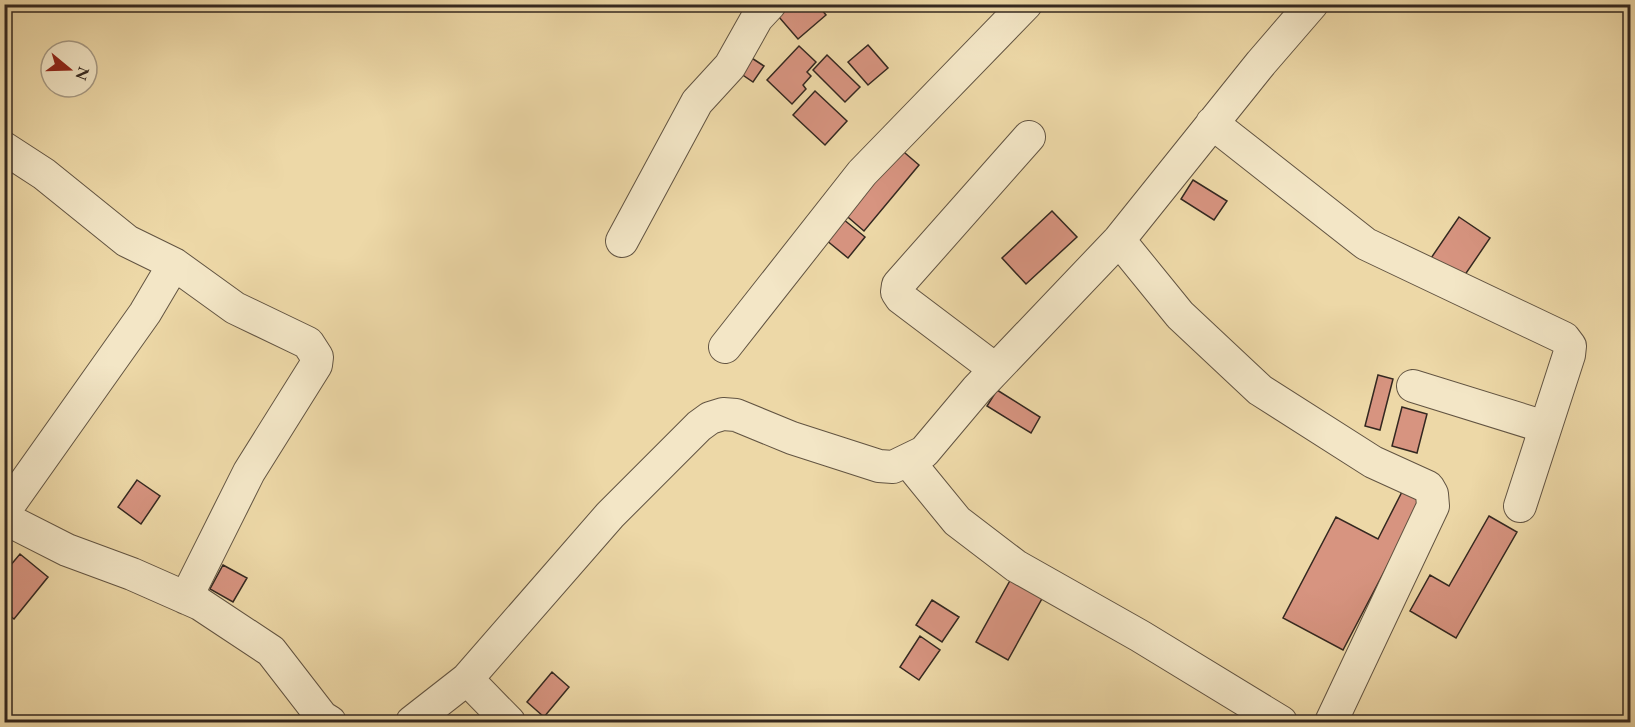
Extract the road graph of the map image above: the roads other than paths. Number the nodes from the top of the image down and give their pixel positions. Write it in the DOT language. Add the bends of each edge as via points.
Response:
graph roads {
  1 [pos="770,4"];
  2 [pos="1026,4"];
  3 [pos="1312,4"];
  4 [pos="1212,123"];
  5 [pos="1029,137"];
  6 [pos="4,148"];
  7 [pos="1119,240"];
  8 [pos="622,241"];
  9 [pos="174,264"];
  10 [pos="726,347"];
  11 [pos="995,369"];
  12 [pos="1413,386"];
  13 [pos="1545,427"];
  14 [pos="908,461"];
  15 [pos="1520,506"];
  16 [pos="4,512"];
  17 [pos="4,518"];
  18 [pos="186,598"];
  19 [pos="467,679"];
  20 [pos="330,723"];
  21 [pos="412,723"];
  22 [pos="509,723"];
  23 [pos="1281,723"];
  24 [pos="1331,723"];
  1 -- 8 [label="street" via="730,66 697,102"];
  2 -- 10 [label="street" via="862,173"];
  3 -- 4 [label="street"];
  4 -- 7 [label="street"];
  4 -- 13 [label="street" via="1366,244 1564,338 1570,346 1569,355"];
  5 -- 11 [label="street" via="898,285 900,298"];
  6 -- 9 [label="street" via="44,174 127,241"];
  7 -- 11 [label="street"];
  7 -- 24 [label="street" via="1180,315 1260,390 1373,462 1428,487 1432,494 1433,506"];
  9 -- 16 [label="street" via="145,313"];
  9 -- 18 [label="street" via="236,308 308,343 317,357 316,365 249,471"];
  11 -- 14 [label="street" via="924,452"];
  12 -- 13 [label="street"];
  13 -- 15 [label="street"];
  14 -- 19 [label="street" via="893,467 879,466 736,415 710,418 610,515"];
  14 -- 23 [label="street" via="957,521 1016,566"];
  17 -- 18 [label="street" via="67,550"];
  18 -- 20 [label="street" via="271,651"];
  19 -- 21 [label="street"];
  19 -- 22 [label="street"];
}
